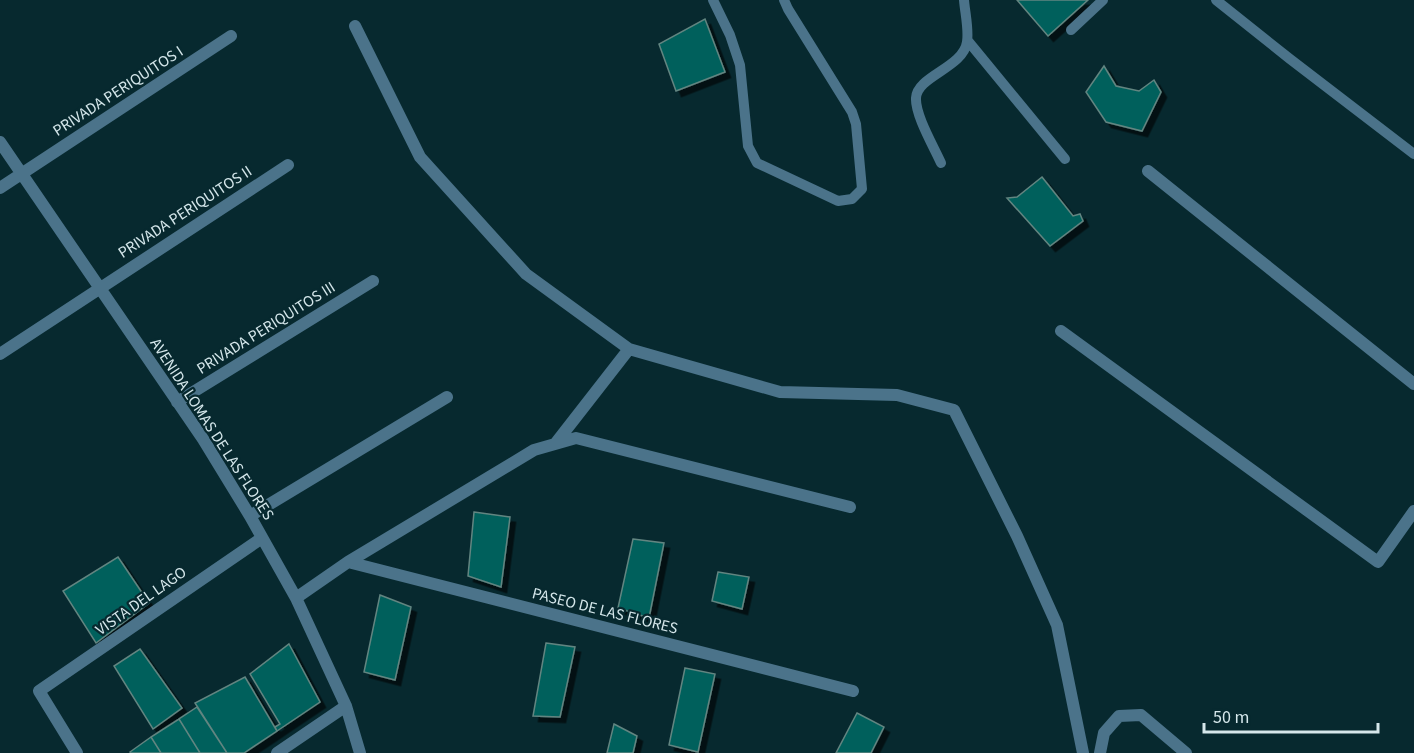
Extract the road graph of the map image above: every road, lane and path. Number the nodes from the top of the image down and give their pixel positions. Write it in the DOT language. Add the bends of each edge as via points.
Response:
graph roads {
  1 [pos="712,0"];
  2 [pos="784,0"];
  3 [pos="964,0"];
  4 [pos="1103,0"];
  5 [pos="1216,0"];
  6 [pos="355,26"];
  7 [pos="1071,30"];
  8 [pos="231,36"];
  9 [pos="968,41"];
  10 [pos="0,142"];
  11 [pos="1414,154"];
  12 [pos="1065,159"];
  13 [pos="941,163"];
  14 [pos="288,165"];
  15 [pos="1149,171"];
  16 [pos="22,173"];
  17 [pos="0,188"];
  18 [pos="373,281"];
  19 [pos="100,287"];
  20 [pos="1061,331"];
  21 [pos="629,349"];
  22 [pos="0,354"];
  23 [pos="1414,384"];
  24 [pos="447,397"];
  25 [pos="177,402"];
  26 [pos="555,444"];
  27 [pos="850,507"];
  28 [pos="1414,511"];
  29 [pos="250,516"];
  30 [pos="262,538"];
  31 [pos="348,562"];
  32 [pos="296,598"];
  33 [pos="853,691"];
  34 [pos="346,706"];
  35 [pos="77,753"];
  36 [pos="277,753"];
  37 [pos="360,753"];
  38 [pos="1083,753"];
  39 [pos="1100,753"];
  40 [pos="1186,753"];
  1 -- 2 [label="lane" via="740,65 748,146 757,163 838,201 852,200 862,189 852,112"];
  3 -- 9 [label="lane"];
  4 -- 7 [label="lane"];
  5 -- 11 [label="lane"];
  6 -- 21 [label="street" via="420,157 526,274"];
  8 -- 16 [label="street, PRIVADA PERIQUITOS I"];
  9 -- 12 [label="lane"];
  9 -- 13 [label="lane" via="954,62 918,89 916,98 916,108"];
  10 -- 16 [label="street, AVENIDA LOMAS DE LAS FLORES"];
  14 -- 19 [label="street, PRIVADA PERIQUITOS II"];
  15 -- 23 [label="street"];
  16 -- 17 [label="street, PRIVADA PERIQUITOS I"];
  16 -- 19 [label="street, AVENIDA LOMAS DE LAS FLORES"];
  18 -- 25 [label="street, PRIVADA PERIQUITOS III"];
  19 -- 22 [label="street, PRIVADA PERIQUITOS II"];
  19 -- 25 [label="street, AVENIDA LOMAS DE LAS FLORES"];
  20 -- 28 [label="street" via="1378,562"];
  21 -- 26 [label="street"];
  21 -- 38 [label="street" via="780,392 897,395 954,410 1056,625"];
  24 -- 29 [label="street"];
  25 -- 29 [label="street, AVENIDA LOMAS DE LAS FLORES"];
  26 -- 27 [label="street" via="576,438"];
  26 -- 31 [label="street" via="534,450"];
  29 -- 30 [label="street, AVENIDA LOMAS DE LAS FLORES"];
  30 -- 32 [label="street, AVENIDA LOMAS DE LAS FLORES"];
  30 -- 35 [label="street, VISTA DEL LAGO" via="39,691"];
  31 -- 32 [label="street"];
  31 -- 33 [label="street, PASEO DE LAS FLORES"];
  32 -- 34 [label="street, AVENIDA LOMAS DE LAS FLORES"];
  34 -- 36 [label="street"];
  34 -- 37 [label="street, AVENIDA LOMAS DE LAS FLORES"];
  39 -- 40 [label="street" via="1104,733 1119,716 1141,715"];
}
